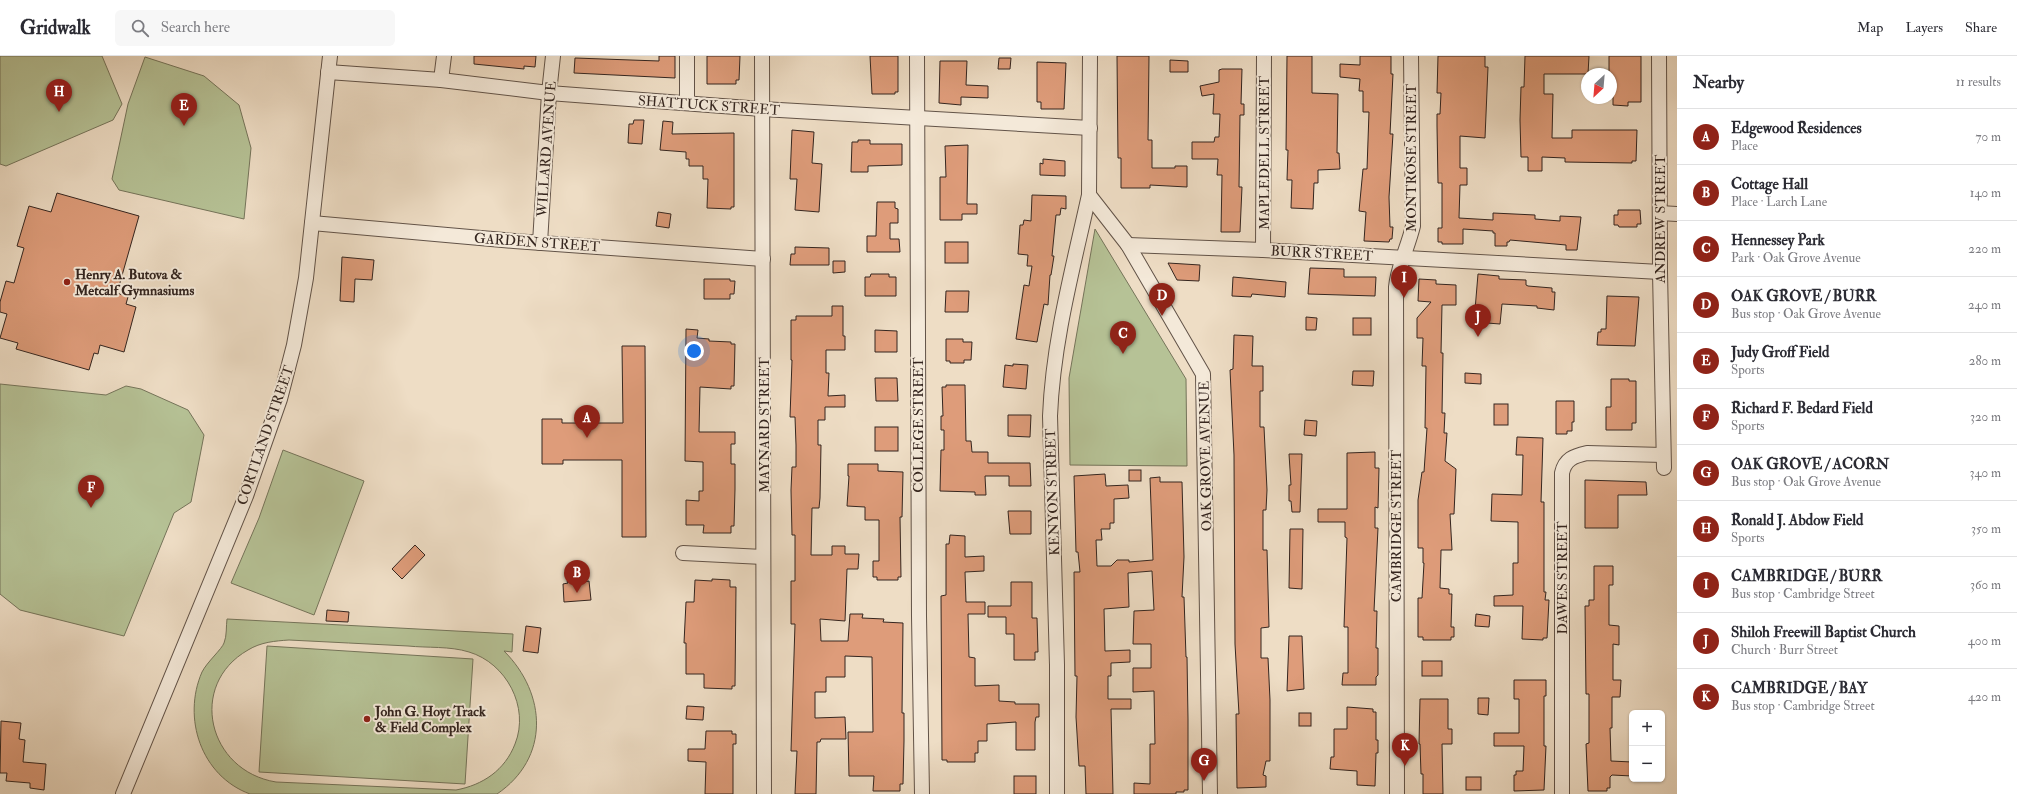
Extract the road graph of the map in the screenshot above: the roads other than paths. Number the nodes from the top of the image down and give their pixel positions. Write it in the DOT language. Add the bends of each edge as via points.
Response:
graph roads {
  1 [pos="330,56"];
  2 [pos="444,56"];
  3 [pos="553,56"];
  4 [pos="687,56"];
  5 [pos="762,56"];
  6 [pos="917,56"];
  7 [pos="1090,56"];
  8 [pos="1264,56"];
  9 [pos="1411,56"];
  10 [pos="1659,56"];
  11 [pos="328,72"];
  12 [pos="441,80"];
  13 [pos="549,93"];
  14 [pos="687,102"];
  15 [pos="762,109"];
  16 [pos="918,119"];
  17 [pos="1090,128"];
  18 [pos="1089,195"];
  19 [pos="1660,213"];
  20 [pos="1677,214"];
  21 [pos="312,223"];
  22 [pos="540,243"];
  23 [pos="1128,245"];
  24 [pos="1263,250"];
  25 [pos="1403,258"];
  26 [pos="763,259"];
  27 [pos="1660,272"];
  28 [pos="1663,461"];
  29 [pos="683,553"];
  30 [pos="763,557"];
  31 [pos="123,794"];
  32 [pos="764,794"];
  33 [pos="922,794"];
  34 [pos="1057,794"];
  35 [pos="1210,794"];
  36 [pos="1397,794"];
  37 [pos="1562,794"];
  1 -- 11 [label="street, CORTLAND STREET"];
  2 -- 12 [label="street"];
  3 -- 13 [label="street, WILLARD AVENUE"];
  4 -- 14 [label="street"];
  5 -- 15 [label="street, MAYNARD STREET"];
  6 -- 16 [label="street, COLLEGE STREET"];
  7 -- 17 [label="street"];
  8 -- 24 [label="street, MAPLEDELL STREET"];
  9 -- 25 [label="street, MONTROSE STREET" via="1413,226"];
  10 -- 19 [label="street, ANDREW STREET"];
  11 -- 12 [label="street, SHATTUCK STREET"];
  11 -- 21 [label="street, CORTLAND STREET"];
  12 -- 13 [label="street, SHATTUCK STREET"];
  13 -- 14 [label="street, SHATTUCK STREET"];
  13 -- 22 [label="street, WILLARD AVENUE"];
  14 -- 15 [label="street, SHATTUCK STREET"];
  15 -- 16 [label="street, SHATTUCK STREET"];
  15 -- 26 [label="street, MAYNARD STREET"];
  16 -- 17 [label="street, SHATTUCK STREET"];
  16 -- 33 [label="street, COLLEGE STREET"];
  17 -- 18 [label="street"];
  18 -- 23 [label="street, OAK GROVE AVENUE"];
  18 -- 34 [label="street, KENYON STREET" via="1051,378"];
  19 -- 20 [label="street"];
  19 -- 27 [label="street, ANDREW STREET"];
  21 -- 22 [label="street, GARDEN STREET"];
  21 -- 31 [label="street, CORTLAND STREET" via="296,338 280,399 246,496"];
  22 -- 26 [label="street, GARDEN STREET"];
  23 -- 24 [label="street, BURR STREET"];
  23 -- 35 [label="street, OAK GROVE AVENUE" via="1202,374 1207,531"];
  24 -- 25 [label="street, BURR STREET"];
  25 -- 27 [label="street, BURR STREET"];
  25 -- 36 [label="street, CAMBRIDGE STREET" via="1397,271 1396,288"];
  26 -- 30 [label="street, MAYNARD STREET"];
  27 -- 28 [label="street, ANDREW STREET"];
  28 -- 37 [label="street, DAWES STREET" via="1587,453 1575,456 1564,465"];
  29 -- 30 [label="street"];
  30 -- 32 [label="street, MAYNARD STREET"];
}
